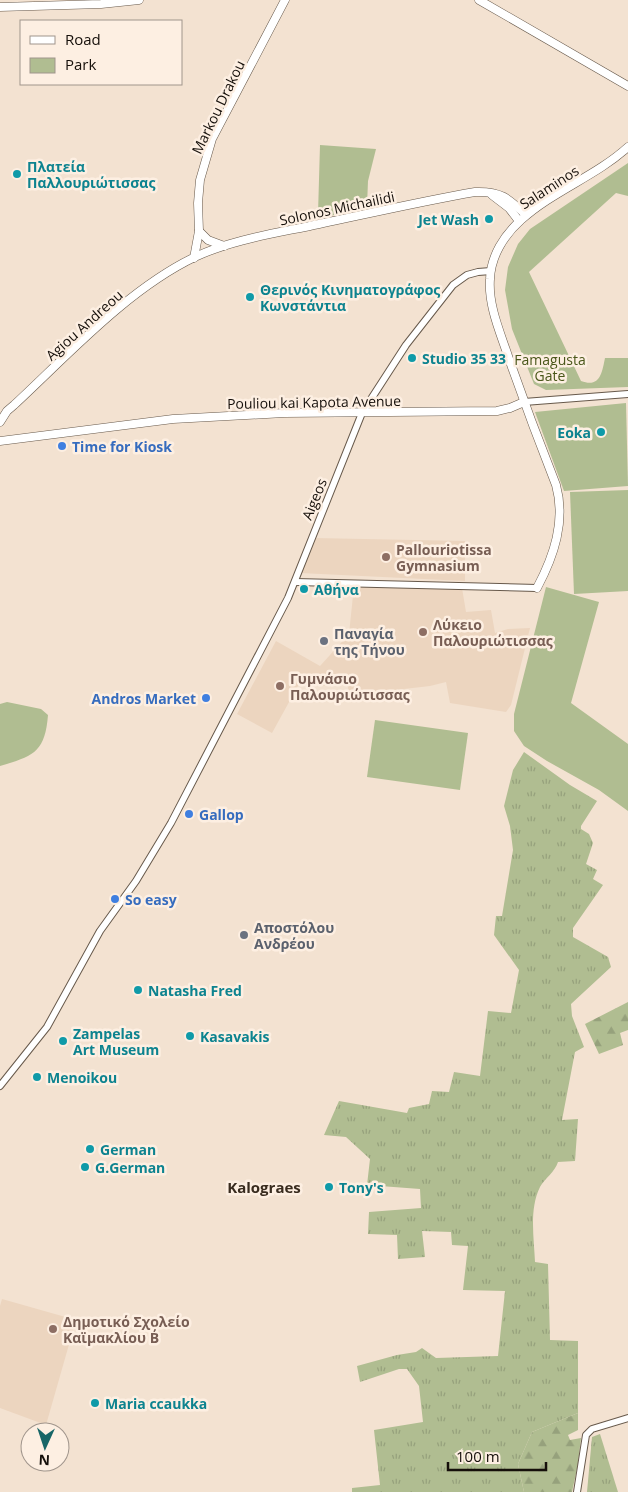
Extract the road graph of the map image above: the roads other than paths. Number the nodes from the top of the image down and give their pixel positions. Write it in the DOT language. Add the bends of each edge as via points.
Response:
graph roads {
  1 [pos="139,0"];
  2 [pos="285,0"];
  3 [pos="479,0"];
  4 [pos="0,7"];
  5 [pos="628,86"];
  6 [pos="628,147"];
  7 [pos="486,192"];
  8 [pos="526,215"];
  9 [pos="519,221"];
  10 [pos="199,231"];
  11 [pos="226,246"];
  12 [pos="206,253"];
  13 [pos="194,258"];
  14 [pos="491,271"];
  15 [pos="628,394"];
  16 [pos="524,402"];
  17 [pos="362,413"];
  18 [pos="0,422"];
  19 [pos="0,441"];
  20 [pos="295,582"];
  21 [pos="537,588"];
  22 [pos="0,1086"];
  23 [pos="628,1418"];
  24 [pos="577,1492"];
  1 -- 4 [label="main road"];
  2 -- 10 [label="main road, Markou Drakou" via="212,139 198,192"];
  3 -- 5 [label="main road"];
  6 -- 8 [label="main road, Salaminos"];
  7 -- 8 [label="main road, Solonos Michailidi" via="504,196"];
  7 -- 9 [label="main road" via="509,208"];
  7 -- 11 [label="main road, Solonos Michailidi" via="463,194"];
  8 -- 9 [label="main road, Salaminos"];
  9 -- 14 [label="main road, Salaminos" via="503,241"];
  10 -- 11 [label="main road" via="208,240"];
  10 -- 12 [label="main road, Markou Drakou"];
  10 -- 13 [label="main road, Markou Drakou"];
  11 -- 12 [label="main road, Solonos Michailidi"];
  12 -- 13 [label="main road, Solonos Michailidi"];
  13 -- 18 [label="main road, Agiou Andreou" via="153,283 99,326 7,411"];
  14 -- 16 [label="main road, Salaminos" via="493,307"];
  14 -- 17 [label="street, Aigeos" via="467,276 453,285 406,345"];
  15 -- 16 [label="street, Pouliou kai Kapota Avenue"];
  16 -- 17 [label="main road, Pouliou kai Kapota Avenue" via="496,411"];
  16 -- 21 [label="main road, Salaminos" via="556,485 560,504 555,545"];
  17 -- 19 [label="main road, Pouliou kai Kapota Avenue" via="172,419"];
  17 -- 20 [label="street, Aigeos"];
  20 -- 21 [label="street"];
  20 -- 22 [label="street, Aigeos" via="152,857 103,926 47,1026"];
  23 -- 24 [label="street" via="592,1428 586,1434"];
}
